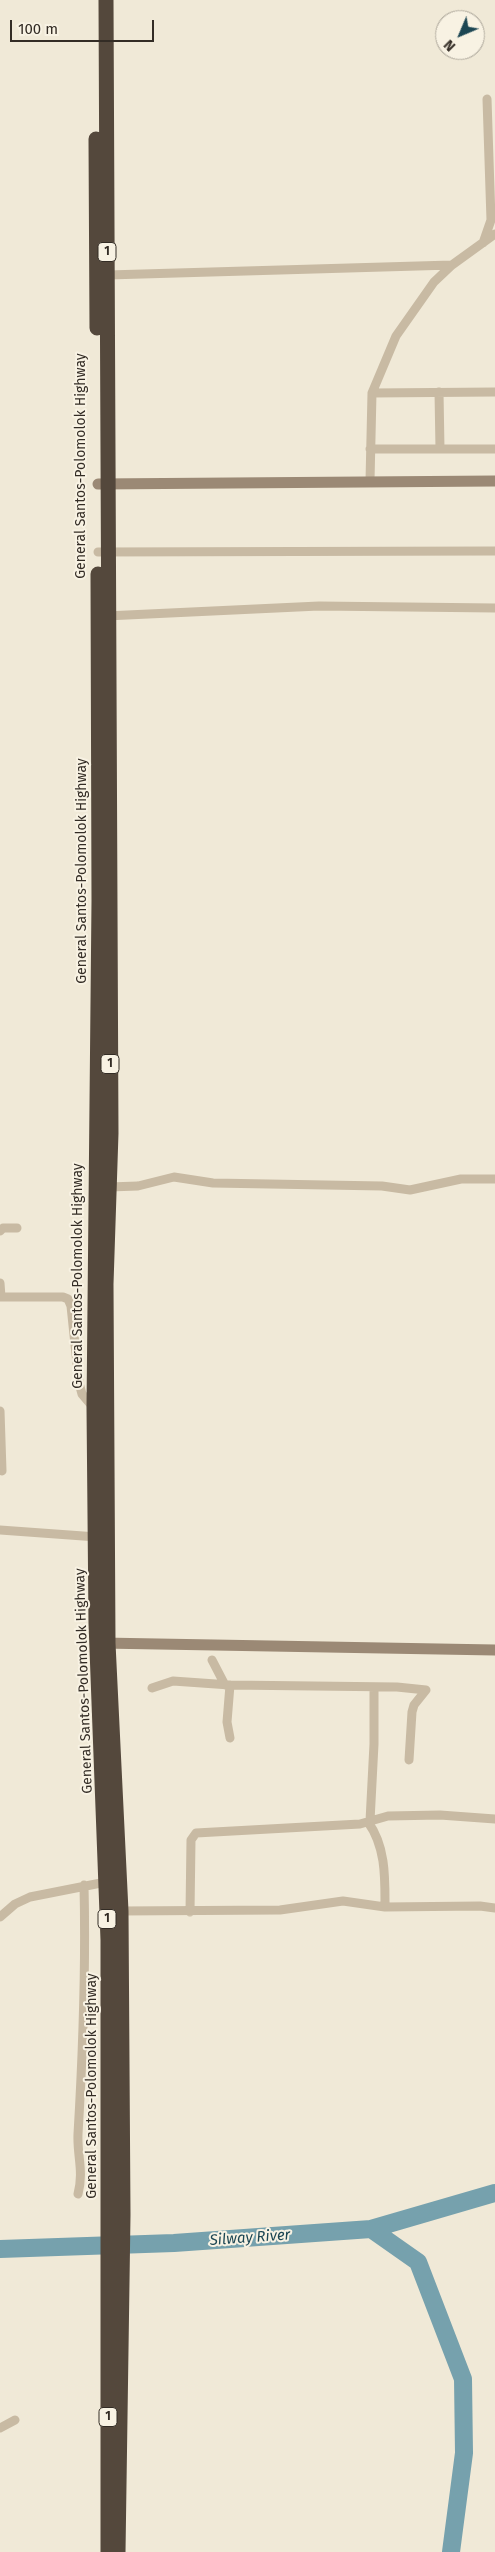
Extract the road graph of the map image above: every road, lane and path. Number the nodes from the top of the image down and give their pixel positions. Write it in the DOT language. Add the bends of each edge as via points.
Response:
graph roads {
  1 [pos="96,0"];
  2 [pos="106,0"];
  3 [pos="487,99"];
  4 [pos="495,234"];
  5 [pos="483,243"];
  6 [pos="452,265"];
  7 [pos="108,274"];
  8 [pos="372,392"];
  9 [pos="439,392"];
  10 [pos="495,392"];
  11 [pos="370,449"];
  12 [pos="440,449"];
  13 [pos="495,449"];
  14 [pos="370,481"];
  15 [pos="495,481"];
  16 [pos="102,484"];
  17 [pos="495,550"];
  18 [pos="103,552"];
  19 [pos="495,608"];
  20 [pos="103,616"];
  21 [pos="495,1179"];
  22 [pos="109,1187"];
  23 [pos="17,1228"];
  24 [pos="0,1231"];
  25 [pos="0,1283"];
  26 [pos="0,1297"];
  27 [pos="94,1407"];
  28 [pos="0,1412"];
  29 [pos="2,1471"];
  30 [pos="0,1530"];
  31 [pos="97,1536"];
  32 [pos="103,1643"];
  33 [pos="495,1650"];
  34 [pos="212,1660"];
  35 [pos="228,1685"];
  36 [pos="374,1687"];
  37 [pos="152,1688"];
  38 [pos="230,1738"];
  39 [pos="410,1760"];
  40 [pos="495,1819"];
  41 [pos="369,1821"];
  42 [pos="106,1882"];
  43 [pos="84,1885"];
  44 [pos="385,1907"];
  45 [pos="495,1908"];
  46 [pos="121,1911"];
  47 [pos="190,1912"];
  48 [pos="0,1917"];
  49 [pos="78,2194"];
  50 [pos="116,2215"];
  51 [pos="116,2282"];
  52 [pos="15,2420"];
  53 [pos="0,2428"];
  54 [pos="108,2552"];
  55 [pos="118,2552"];
  1 -- 16 [label="highway, General Santos-Polomolok Highway / 1"];
  2 -- 7 [label="highway, 1"];
  3 -- 5 [label="street" via="491,220"];
  4 -- 5 [label="street"];
  5 -- 6 [label="street"];
  6 -- 7 [label="street"];
  6 -- 8 [label="street" via="434,282 396,336"];
  7 -- 16 [label="highway, 1"];
  8 -- 9 [label="street"];
  8 -- 11 [label="street"];
  9 -- 10 [label="street"];
  9 -- 12 [label="street"];
  11 -- 12 [label="street"];
  11 -- 14 [label="street"];
  12 -- 13 [label="street"];
  14 -- 15 [label="street"];
  14 -- 16 [label="street"];
  16 -- 18 [label="highway, 1"];
  17 -- 18 [label="street"];
  18 -- 20 [label="highway, 1"];
  19 -- 20 [label="street" via="319,606"];
  20 -- 22 [label="highway, 1"];
  20 -- 27 [label="highway, General Santos-Polomolok Highway / 1"];
  21 -- 22 [label="street" via="461,1179 410,1190 382,1186 208,1183 174,1177 138,1186"];
  22 -- 32 [label="highway, 1"];
  23 -- 24 [label="street"];
  25 -- 26 [label="street"];
  26 -- 27 [label="street" via="68,1299 72,1306 81,1390"];
  27 -- 31 [label="highway, General Santos-Polomolok Highway / 1"];
  28 -- 29 [label="street"];
  30 -- 31 [label="street"];
  31 -- 32 [label="highway, General Santos-Polomolok Highway / 1"];
  32 -- 33 [label="street"];
  32 -- 42 [label="highway, General Santos-Polomolok Highway / 1"];
  32 -- 46 [label="highway, 1"];
  34 -- 35 [label="street"];
  35 -- 36 [label="street"];
  35 -- 37 [label="street" via="179,1681"];
  35 -- 38 [label="street"];
  36 -- 39 [label="street" via="430,1689 414,1705 412,1712"];
  36 -- 41 [label="street"];
  40 -- 41 [label="street" via="418,1815 379,1817"];
  41 -- 44 [label="street" via="380,1845 385,1872"];
  41 -- 47 [label="street" via="196,1833 191,1840"];
  42 -- 43 [label="street"];
  42 -- 50 [label="highway, General Santos-Polomolok Highway / 1"];
  43 -- 48 [label="street" via="21,1900"];
  43 -- 49 [label="street" via="86,1990 78,2136 82,2166"];
  44 -- 45 [label="street"];
  44 -- 47 [label="street" via="343,1901 280,1910"];
  46 -- 47 [label="street"];
  46 -- 50 [label="highway, 1"];
  50 -- 51 [label="highway, 1"];
  51 -- 54 [label="highway, 1"];
  51 -- 55 [label="highway, 1"];
  52 -- 53 [label="street"];
}
